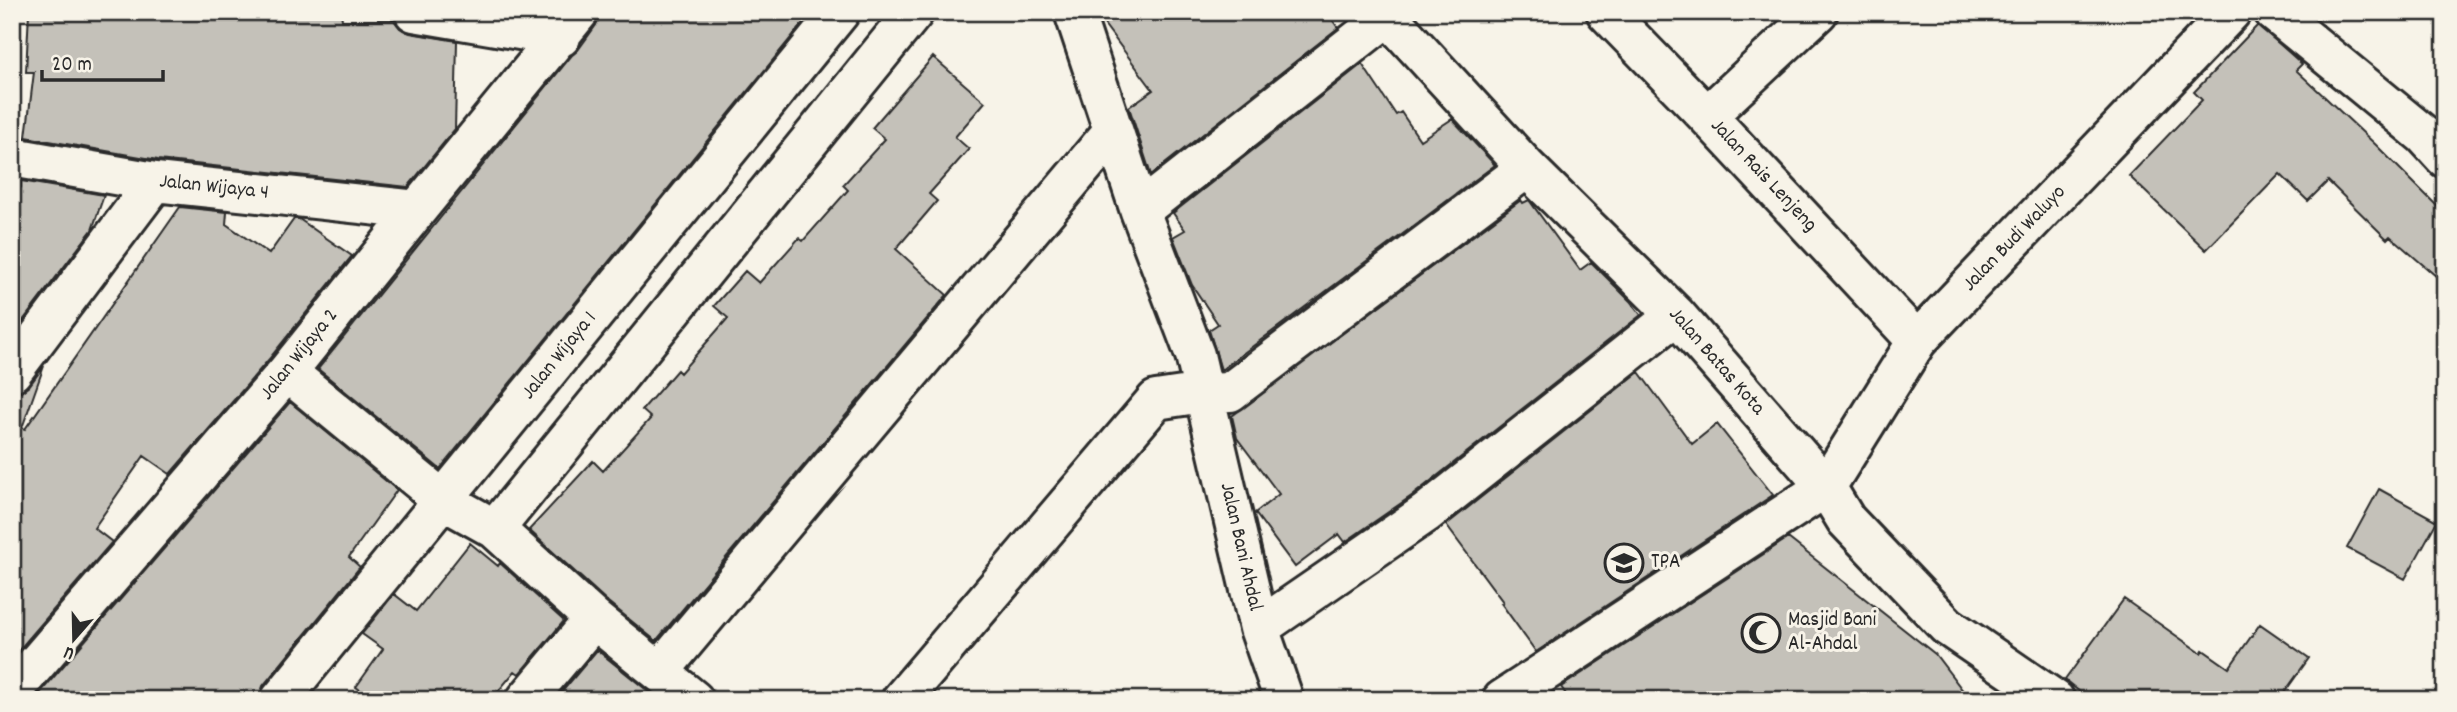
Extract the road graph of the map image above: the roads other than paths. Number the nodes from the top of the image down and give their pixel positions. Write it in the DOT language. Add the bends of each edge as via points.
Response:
graph roads {
  1 [pos="414,12"];
  2 [pos="840,12"];
  3 [pos="914,12"];
  4 [pos="1074,12"];
  5 [pos="1606,12"];
  6 [pos="1818,12"];
  7 [pos="2231,12"];
  8 [pos="2274,12"];
  9 [pos="1386,14"];
  10 [pos="570,24"];
  11 [pos="1707,116"];
  12 [pos="1113,131"];
  13 [pos="12,157"];
  14 [pos="2445,158"];
  15 [pos="1527,168"];
  16 [pos="155,182"];
  17 [pos="417,210"];
  18 [pos="1140,211"];
  19 [pos="1676,315"];
  20 [pos="1917,341"];
  21 [pos="12,372"];
  22 [pos="287,372"];
  23 [pos="1203,393"];
  24 [pos="1826,487"];
  25 [pos="443,500"];
  26 [pos="495,529"];
  27 [pos="594,619"];
  28 [pos="1259,628"];
  29 [pos="660,671"];
  30 [pos="12,692"];
  31 [pos="280,700"];
  32 [pos="526,700"];
  33 [pos="694,700"];
  34 [pos="901,700"];
  35 [pos="1284,700"];
  36 [pos="1502,700"];
  37 [pos="2055,700"];
  1 -- 10 [label="street"];
  2 -- 25 [label="street, Jalan Wijaya 1"];
  3 -- 26 [label="street"];
  4 -- 12 [label="street, Jalan Bani Ahdal"];
  5 -- 11 [label="street, Jalan Rais Lenjeng"];
  6 -- 11 [label="street"];
  7 -- 20 [label="street, Jalan Budi Waluyo"];
  8 -- 14 [label="street" via="2424,135"];
  9 -- 15 [label="street, Jalan Batas Kota"];
  9 -- 18 [label="street"];
  10 -- 17 [label="street, Jalan Wijaya 2"];
  11 -- 20 [label="street, Jalan Rais Lenjeng"];
  12 -- 18 [label="street, Jalan Bani Ahdal"];
  12 -- 29 [label="street"];
  13 -- 16 [label="street, Jalan Wijaya 4"];
  15 -- 19 [label="street, Jalan Batas Kota"];
  15 -- 23 [label="street" via="1230,392"];
  16 -- 17 [label="street, Jalan Wijaya 4"];
  16 -- 21 [label="street"];
  17 -- 22 [label="street, Jalan Wijaya 2"];
  18 -- 23 [label="street, Jalan Bani Ahdal" via="1195,355"];
  19 -- 24 [label="street, Jalan Batas Kota"];
  19 -- 28 [label="street" via="1426,513"];
  20 -- 24 [label="street, Jalan Budi Waluyo"];
  22 -- 25 [label="street"];
  22 -- 30 [label="street, Jalan Wijaya 2"];
  23 -- 28 [label="street, Jalan Bani Ahdal"];
  23 -- 34 [label="street" via="1156,400"];
  24 -- 36 [label="street"];
  24 -- 37 [label="street, Jalan Batas Kota" via="1846,520 1947,626"];
  25 -- 26 [label="street"];
  25 -- 31 [label="street, Jalan Wijaya 1"];
  26 -- 27 [label="street"];
  27 -- 29 [label="street"];
  27 -- 32 [label="street"];
  28 -- 35 [label="street, Jalan Bani Ahdal"];
  29 -- 33 [label="street"];
}
